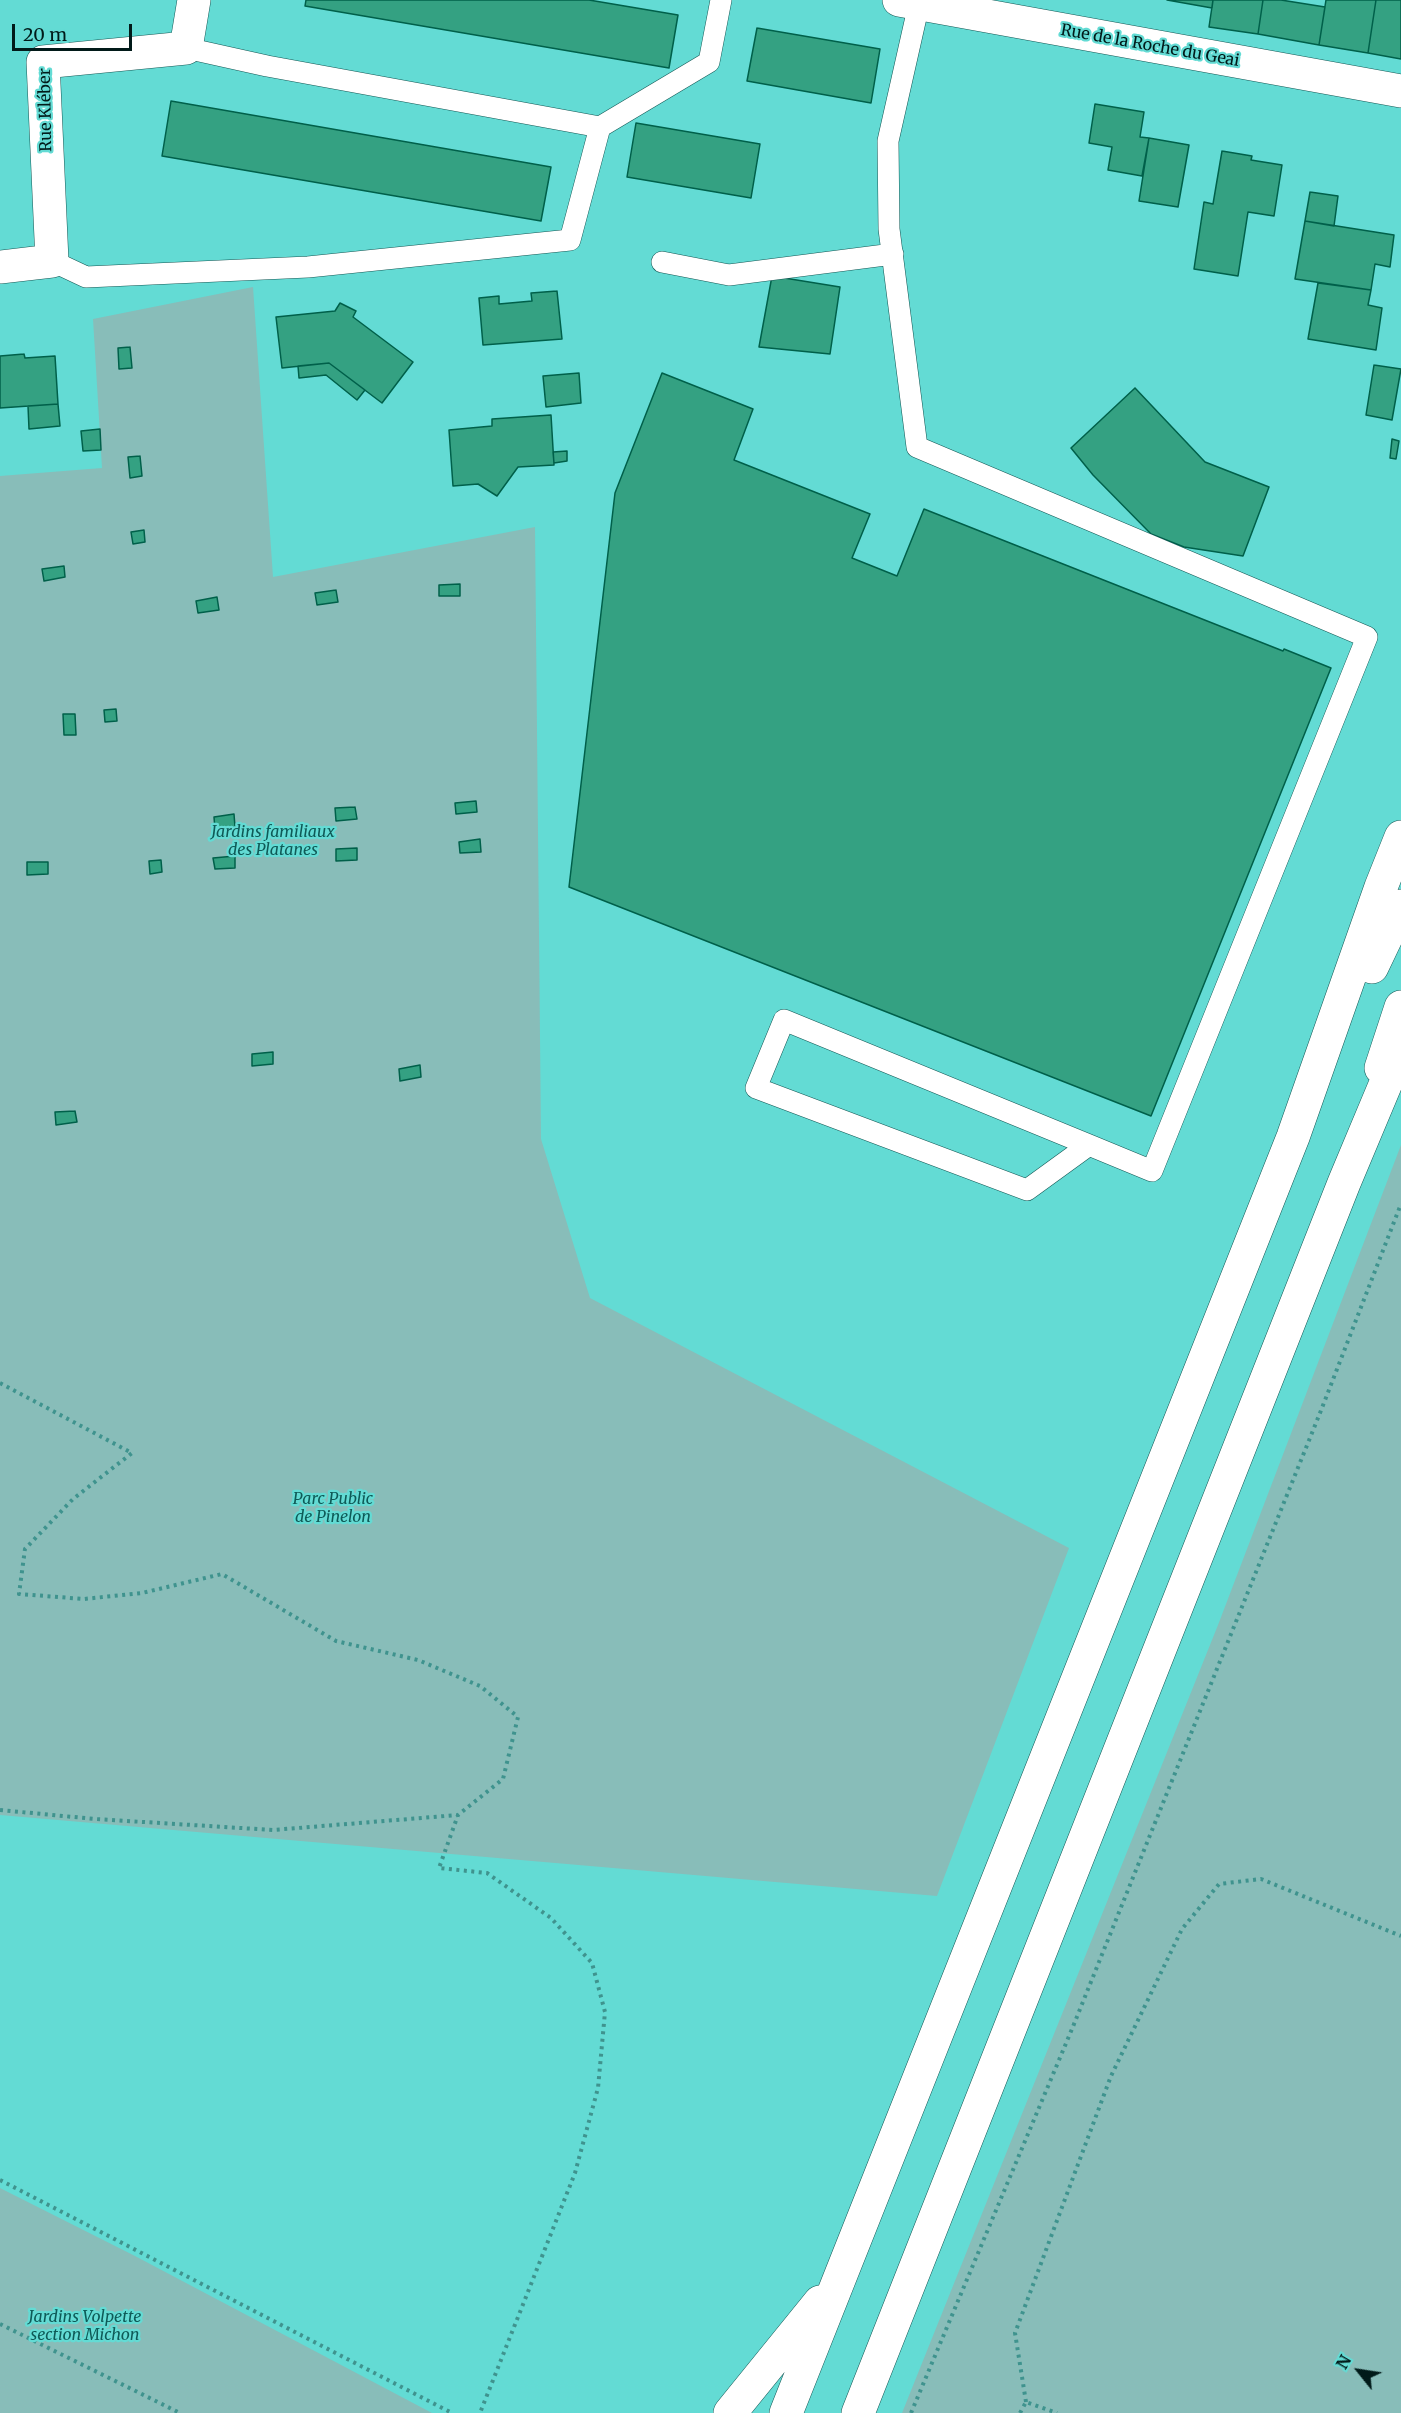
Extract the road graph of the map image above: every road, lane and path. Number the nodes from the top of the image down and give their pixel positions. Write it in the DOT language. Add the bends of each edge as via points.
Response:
graph roads {
  1 [pos="194,0"];
  2 [pos="721,0"];
  3 [pos="909,2"];
  4 [pos="186,48"];
  5 [pos="1401,92"];
  6 [pos="600,127"];
  7 [pos="893,254"];
  8 [pos="52,261"];
  9 [pos="662,262"];
  10 [pos="0,267"];
  11 [pos="1401,837"];
  12 [pos="1401,906"];
  13 [pos="1401,1007"];
  14 [pos="1401,1047"];
  15 [pos="1293,1137"];
  16 [pos="1089,1145"];
  17 [pos="1344,1183"];
  18 [pos="1401,1204"];
  19 [pos="0,1383"];
  20 [pos="0,1810"];
  21 [pos="458,1815"];
  22 [pos="1401,1936"];
  23 [pos="0,2180"];
  24 [pos="843,2275"];
  25 [pos="0,2324"];
  26 [pos="1026,2402"];
  27 [pos="180,2413"];
  28 [pos="452,2413"];
  29 [pos="480,2413"];
  30 [pos="730,2413"];
  31 [pos="786,2413"];
  32 [pos="858,2413"];
  33 [pos="911,2413"];
  34 [pos="1020,2413"];
  35 [pos="1057,2413"];
  1 -- 4 [label="main road"];
  2 -- 6 [label="lane" via="709,62"];
  3 -- 5 [label="main road, Rue de la Roche du Geai"];
  3 -- 7 [label="lane" via="888,141"];
  4 -- 6 [label="lane"];
  4 -- 8 [label="main road, Rue Kléber" via="43,62"];
  6 -- 8 [label="lane" via="570,240 308,267 86,278"];
  7 -- 9 [label="lane" via="729,275"];
  7 -- 16 [label="lane" via="917,447 1367,637 1152,1171"];
  8 -- 10 [label="main road"];
  11 -- 15 [label="main road"];
  12 -- 15 [label="main road"];
  13 -- 17 [label="main road"];
  14 -- 17 [label="main road"];
  15 -- 24 [label="main road"];
  16 -- 16 [label="lane" via="784,1020 756,1088 1027,1190"];
  17 -- 32 [label="main road"];
  18 -- 33 [label="path" via="1086,1995"];
  19 -- 21 [label="path" via="132,1453 73,1499 25,1549 19,1594 84,1599 130,1594 222,1574 336,1641 418,1660 480,1686 518,1717 503,1779"];
  20 -- 21 [label="path" via="273,1830"];
  21 -- 29 [label="path" via="439,1868 487,1873 551,1918 592,1963 605,2012 598,2088 575,2173"];
  22 -- 26 [label="path" via="1262,1879 1219,1884 1182,1929 1111,2076 1015,2333"];
  23 -- 28 [label="path"];
  24 -- 30 [label="main road"];
  24 -- 31 [label="main road"];
  25 -- 27 [label="path"];
  26 -- 34 [label="path"];
  26 -- 35 [label="path"];
}
